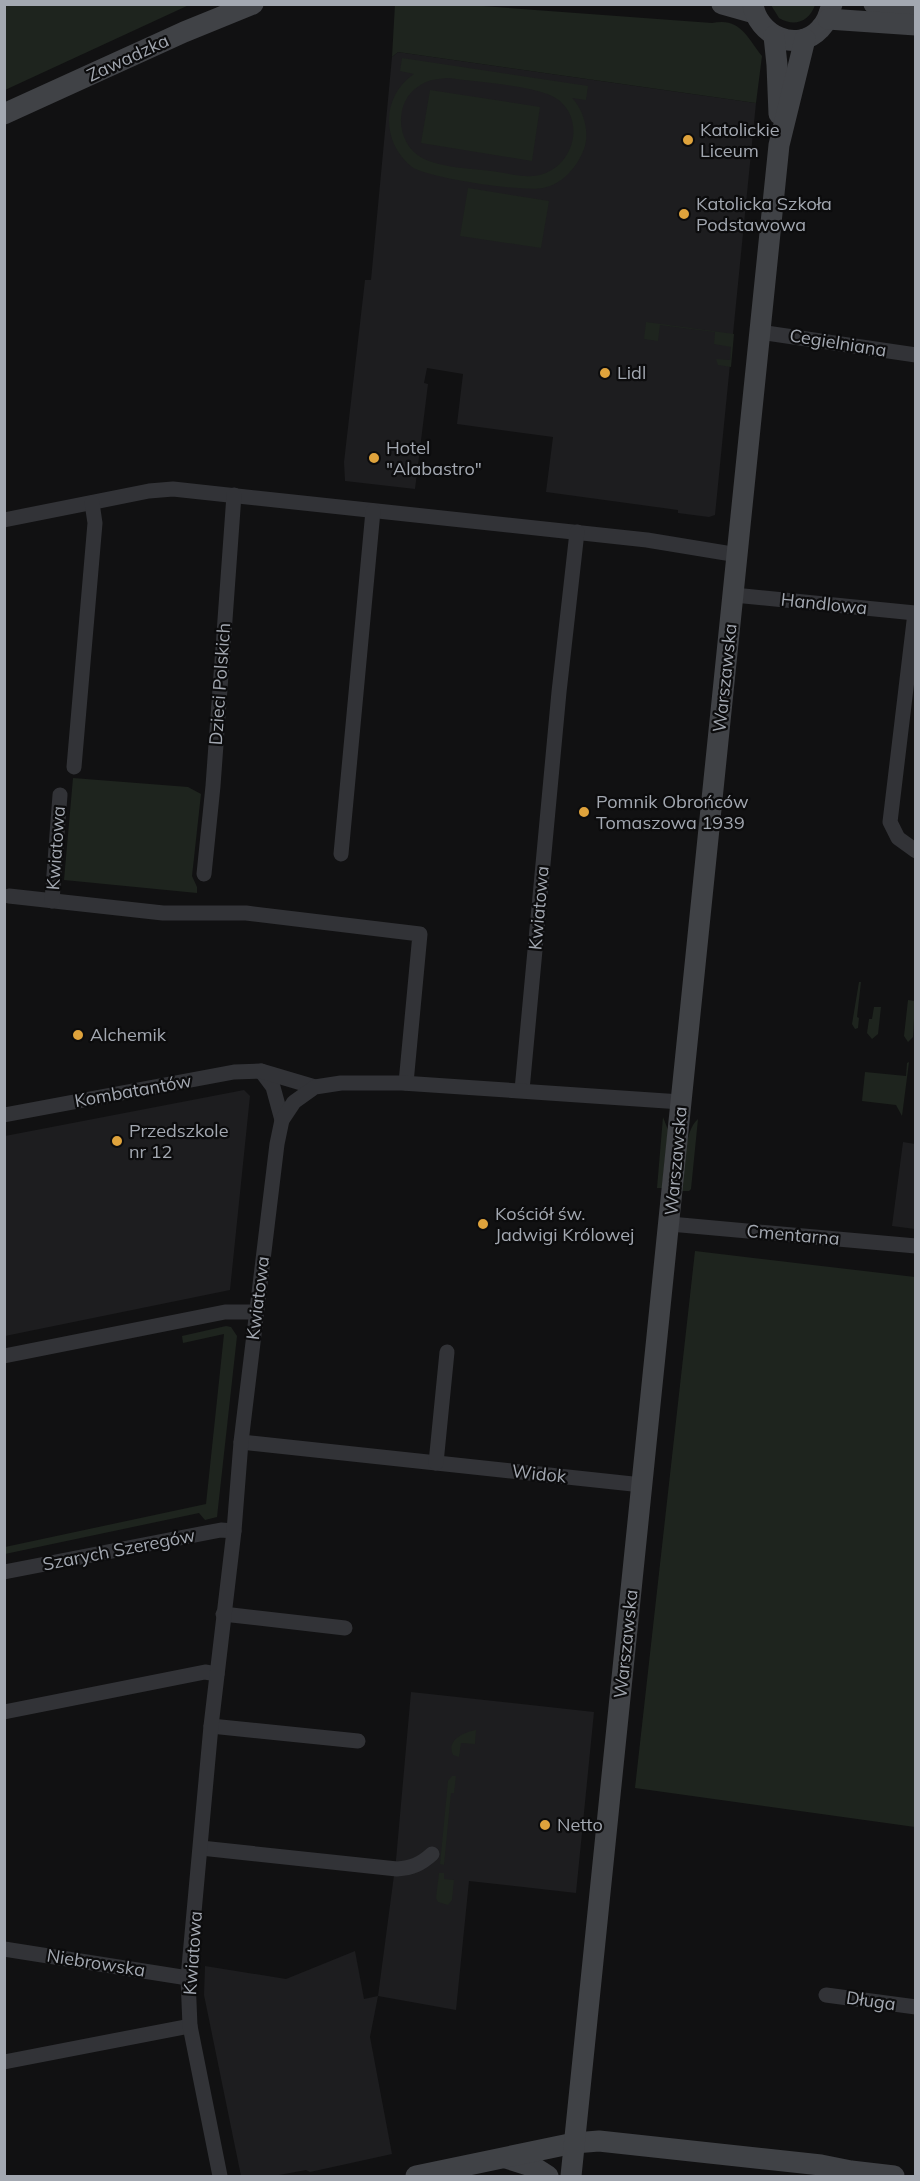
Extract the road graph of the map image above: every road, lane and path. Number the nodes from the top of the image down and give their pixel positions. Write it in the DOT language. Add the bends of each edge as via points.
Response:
graph roads {
  1 [pos="253,4"];
  2 [pos="722,4"];
  3 [pos="874,4"];
  4 [pos="754,9"];
  5 [pos="915,11"];
  6 [pos="830,12"];
  7 [pos="915,25"];
  8 [pos="774,36"];
  9 [pos="805,39"];
  10 [pos="4,114"];
  11 [pos="779,145"];
  12 [pos="760,332"];
  13 [pos="915,355"];
  14 [pos="234,495"];
  15 [pos="92,503"];
  16 [pos="373,511"];
  17 [pos="4,520"];
  18 [pos="577,532"];
  19 [pos="738,555"];
  20 [pos="734,595"];
  21 [pos="915,613"];
  22 [pos="74,766"];
  23 [pos="60,795"];
  24 [pos="915,851"];
  25 [pos="341,854"];
  26 [pos="204,874"];
  27 [pos="9,896"];
  28 [pos="52,901"];
  29 [pos="261,1071"];
  30 [pos="406,1083"];
  31 [pos="315,1088"];
  32 [pos="522,1090"];
  33 [pos="681,1102"];
  34 [pos="4,1115"];
  35 [pos="282,1120"];
  36 [pos="670,1224"];
  37 [pos="915,1246"];
  38 [pos="256,1312"];
  39 [pos="447,1352"];
  40 [pos="4,1356"];
  41 [pos="241,1442"];
  42 [pos="436,1463"];
  43 [pos="642,1485"];
  44 [pos="234,1531"];
  45 [pos="4,1572"];
  46 [pos="223,1614"];
  47 [pos="345,1628"];
  48 [pos="217,1674"];
  49 [pos="4,1712"];
  50 [pos="212,1726"];
  51 [pos="358,1741"];
  52 [pos="201,1848"];
  53 [pos="432,1854"];
  54 [pos="4,1949"];
  55 [pos="188,1978"];
  56 [pos="826,1995"];
  57 [pos="915,2007"];
  58 [pos="190,2026"];
  59 [pos="4,2062"];
  60 [pos="574,2144"];
  61 [pos="506,2158"];
  62 [pos="220,2176"];
  63 [pos="416,2176"];
  64 [pos="548,2176"];
  65 [pos="571,2176"];
  66 [pos="894,2176"];
  1 -- 10 [label="main road, Zawadzka"];
  2 -- 4 [label="main road"];
  3 -- 5 [label="main road"];
  4 -- 8 [label="main road" via="762,27"];
  6 -- 7 [label="main road"];
  6 -- 9 [label="main road" via="818,32"];
  8 -- 9 [label="main road" via="789,41"];
  8 -- 11 [label="main road, Warszawska"];
  9 -- 11 [label="main road, Warszawska"];
  11 -- 12 [label="main road, Warszawska"];
  12 -- 13 [label="street, Cegielniana"];
  12 -- 19 [label="main road, Warszawska"];
  14 -- 15 [label="street" via="173,489"];
  14 -- 16 [label="street"];
  14 -- 26 [label="street, Dzieci Polskich"];
  15 -- 17 [label="street"];
  15 -- 22 [label="street" via="95,523"];
  16 -- 18 [label="street"];
  16 -- 25 [label="street"];
  18 -- 19 [label="street"];
  18 -- 32 [label="street, Kwiatowa"];
  19 -- 20 [label="main road, Warszawska"];
  20 -- 21 [label="street, Handlowa"];
  20 -- 33 [label="main road, Warszawska"];
  21 -- 24 [label="street, Handlowa" via="890,822 897,838"];
  23 -- 28 [label="street, Kwiatowa"];
  27 -- 28 [label="street, Kwiatowa"];
  28 -- 30 [label="street, Kwiatowa" via="163,913 246,913 420,934"];
  29 -- 31 [label="street, Kombatantów"];
  29 -- 34 [label="street, Kombatantów" via="234,1072"];
  29 -- 35 [label="street" via="273,1087"];
  30 -- 31 [label="street, Kwiatowa" via="341,1083"];
  30 -- 32 [label="street, Kwiatowa"];
  31 -- 35 [label="street, Kwiatowa" via="294,1102"];
  32 -- 33 [label="street, Kwiatowa"];
  33 -- 36 [label="main road, Warszawska"];
  35 -- 38 [label="street, Kwiatowa"];
  36 -- 37 [label="street, Cmentarna"];
  36 -- 43 [label="main road, Warszawska"];
  38 -- 40 [label="street" via="225,1312"];
  38 -- 41 [label="street, Kwiatowa"];
  39 -- 42 [label="street"];
  41 -- 42 [label="street, Widok"];
  41 -- 44 [label="street, Kwiatowa"];
  42 -- 43 [label="street, Widok"];
  43 -- 60 [label="main road, Warszawska"];
  44 -- 45 [label="street, Szarych Szeregów" via="221,1530"];
  44 -- 46 [label="street, Kwiatowa"];
  46 -- 47 [label="street"];
  46 -- 48 [label="street, Kwiatowa"];
  48 -- 49 [label="street" via="205,1672"];
  48 -- 50 [label="street, Kwiatowa"];
  50 -- 51 [label="street"];
  50 -- 52 [label="street, Kwiatowa"];
  52 -- 53 [label="street" via="397,1869 422,1863"];
  52 -- 55 [label="street, Kwiatowa"];
  54 -- 55 [label="street, Niebrowska"];
  55 -- 58 [label="street, Kwiatowa"];
  56 -- 57 [label="street, Długa"];
  58 -- 59 [label="street"];
  58 -- 62 [label="street, Kwiatowa"];
  60 -- 61 [label="main road"];
  60 -- 65 [label="main road, Warszawska"];
  60 -- 66 [label="main road" via="635,2144"];
  61 -- 63 [label="main road"];
  61 -- 64 [label="main road"];
}
